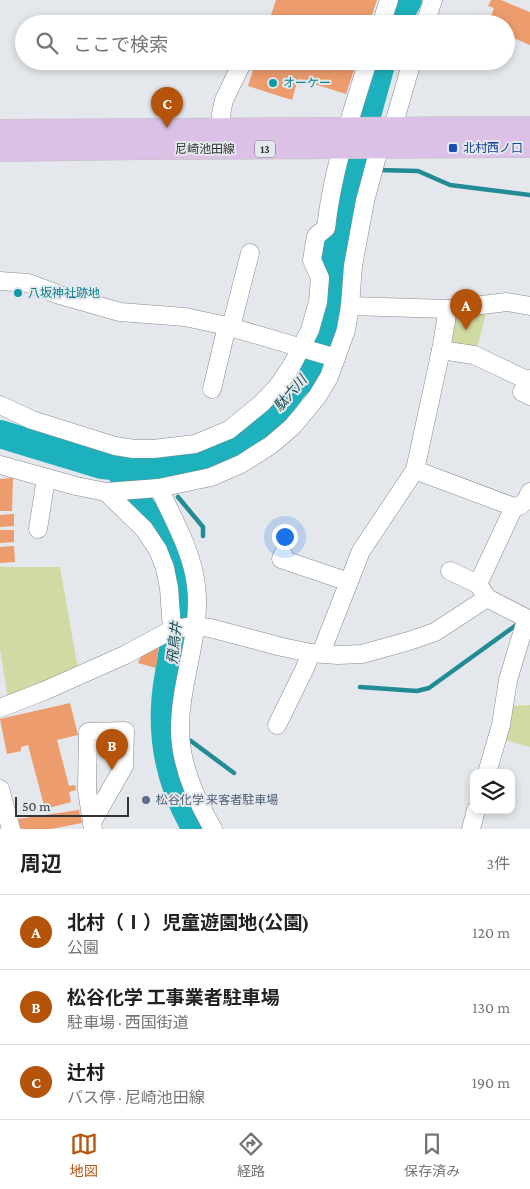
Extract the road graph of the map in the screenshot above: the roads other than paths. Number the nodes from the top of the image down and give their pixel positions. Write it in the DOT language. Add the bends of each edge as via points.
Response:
graph roads {
  1 [pos="389,0"];
  2 [pos="433,0"];
  3 [pos="384,15"];
  4 [pos="428,15"];
  5 [pos="239,70"];
  6 [pos="365,70"];
  7 [pos="409,70"];
  8 [pos="348,127"];
  9 [pos="393,127"];
  10 [pos="530,127"];
  11 [pos="222,128"];
  12 [pos="0,130"];
  13 [pos="530,147"];
  14 [pos="341,149"];
  15 [pos="379,149"];
  16 [pos="0,151"];
  17 [pos="250,253"];
  18 [pos="0,281"];
  19 [pos="350,306"];
  20 [pos="530,306"];
  21 [pos="448,309"];
  22 [pos="229,326"];
  23 [pos="301,347"];
  24 [pos="441,350"];
  25 [pos="336,358"];
  26 [pos="530,385"];
  27 [pos="212,389"];
  28 [pos="0,405"];
  29 [pos="0,465"];
  30 [pos="415,470"];
  31 [pos="46,478"];
  32 [pos="153,489"];
  33 [pos="111,491"];
  34 [pos="530,492"];
  35 [pos="514,507"];
  36 [pos="38,529"];
  37 [pos="281,558"];
  38 [pos="450,571"];
  39 [pos="349,582"];
  40 [pos="482,591"];
  41 [pos="529,620"];
  42 [pos="182,628"];
  43 [pos="316,653"];
  44 [pos="0,708"];
  45 [pos="277,725"];
  46 [pos="488,769"];
  47 [pos="0,789"];
  48 [pos="475,814"];
  49 [pos="6,822"];
  50 [pos="93,826"];
  51 [pos="213,829"];
  52 [pos="470,829"];
  1 -- 3 [label="street"];
  2 -- 4 [label="street"];
  5 -- 11 [label="street" via="224,100"];
  6 -- 8 [label="street"];
  7 -- 9 [label="street"];
  8 -- 9 [label="main road, 尼崎池田線 / 13"];
  8 -- 11 [label="main road, 尼崎池田線 / 13"];
  8 -- 14 [label="street"];
  9 -- 10 [label="main road, 尼崎池田線 / 13"];
  9 -- 15 [label="street"];
  11 -- 12 [label="main road, 尼崎池田線 / 13"];
  13 -- 15 [label="main road, 尼崎池田線 / 13"];
  14 -- 15 [label="main road, 尼崎池田線 / 13"];
  14 -- 16 [label="main road, 尼崎池田線 / 13"];
  14 -- 23 [label="street" via="326,228 316,236 312,260 320,278 318,302"];
  15 -- 19 [label="street" via="359,226"];
  17 -- 22 [label="street"];
  18 -- 22 [label="street" via="28,283 120,312 185,317"];
  19 -- 21 [label="street"];
  19 -- 25 [label="street"];
  20 -- 21 [label="street" via="507,302"];
  21 -- 24 [label="street"];
  22 -- 23 [label="street"];
  22 -- 27 [label="street"];
  23 -- 25 [label="street"];
  23 -- 28 [label="street" via="278,386 262,403 229,430 195,444 153,449 115,446 32,420"];
  24 -- 26 [label="street" via="474,355"];
  24 -- 30 [label="street"];
  25 -- 32 [label="street" via="317,397 292,427 271,445 241,464 211,477"];
  29 -- 31 [label="street"];
  30 -- 35 [label="street"];
  30 -- 39 [label="street" via="361,551"];
  31 -- 33 [label="street"];
  31 -- 36 [label="street"];
  32 -- 33 [label="street"];
  32 -- 42 [label="street" via="192,566 196,585 197,608"];
  33 -- 42 [label="street" via="158,550"];
  34 -- 35 [label="street" via="525,502"];
  35 -- 40 [label="street"];
  37 -- 39 [label="street"];
  38 -- 40 [label="street"];
  39 -- 43 [label="street"];
  40 -- 41 [label="street"];
  40 -- 43 [label="street" via="435,632 362,654"];
  41 -- 46 [label="street" via="508,680 501,725"];
  42 -- 43 [label="street"];
  42 -- 44 [label="street"];
  42 -- 51 [label="street" via="180,729 185,766"];
  43 -- 45 [label="street" via="305,668"];
  47 -- 49 [label="street"];
  48 -- 52 [label="street"];
  50 -- 50 [label="street" via="87,790 88,732 125,731 124,766"];
}
